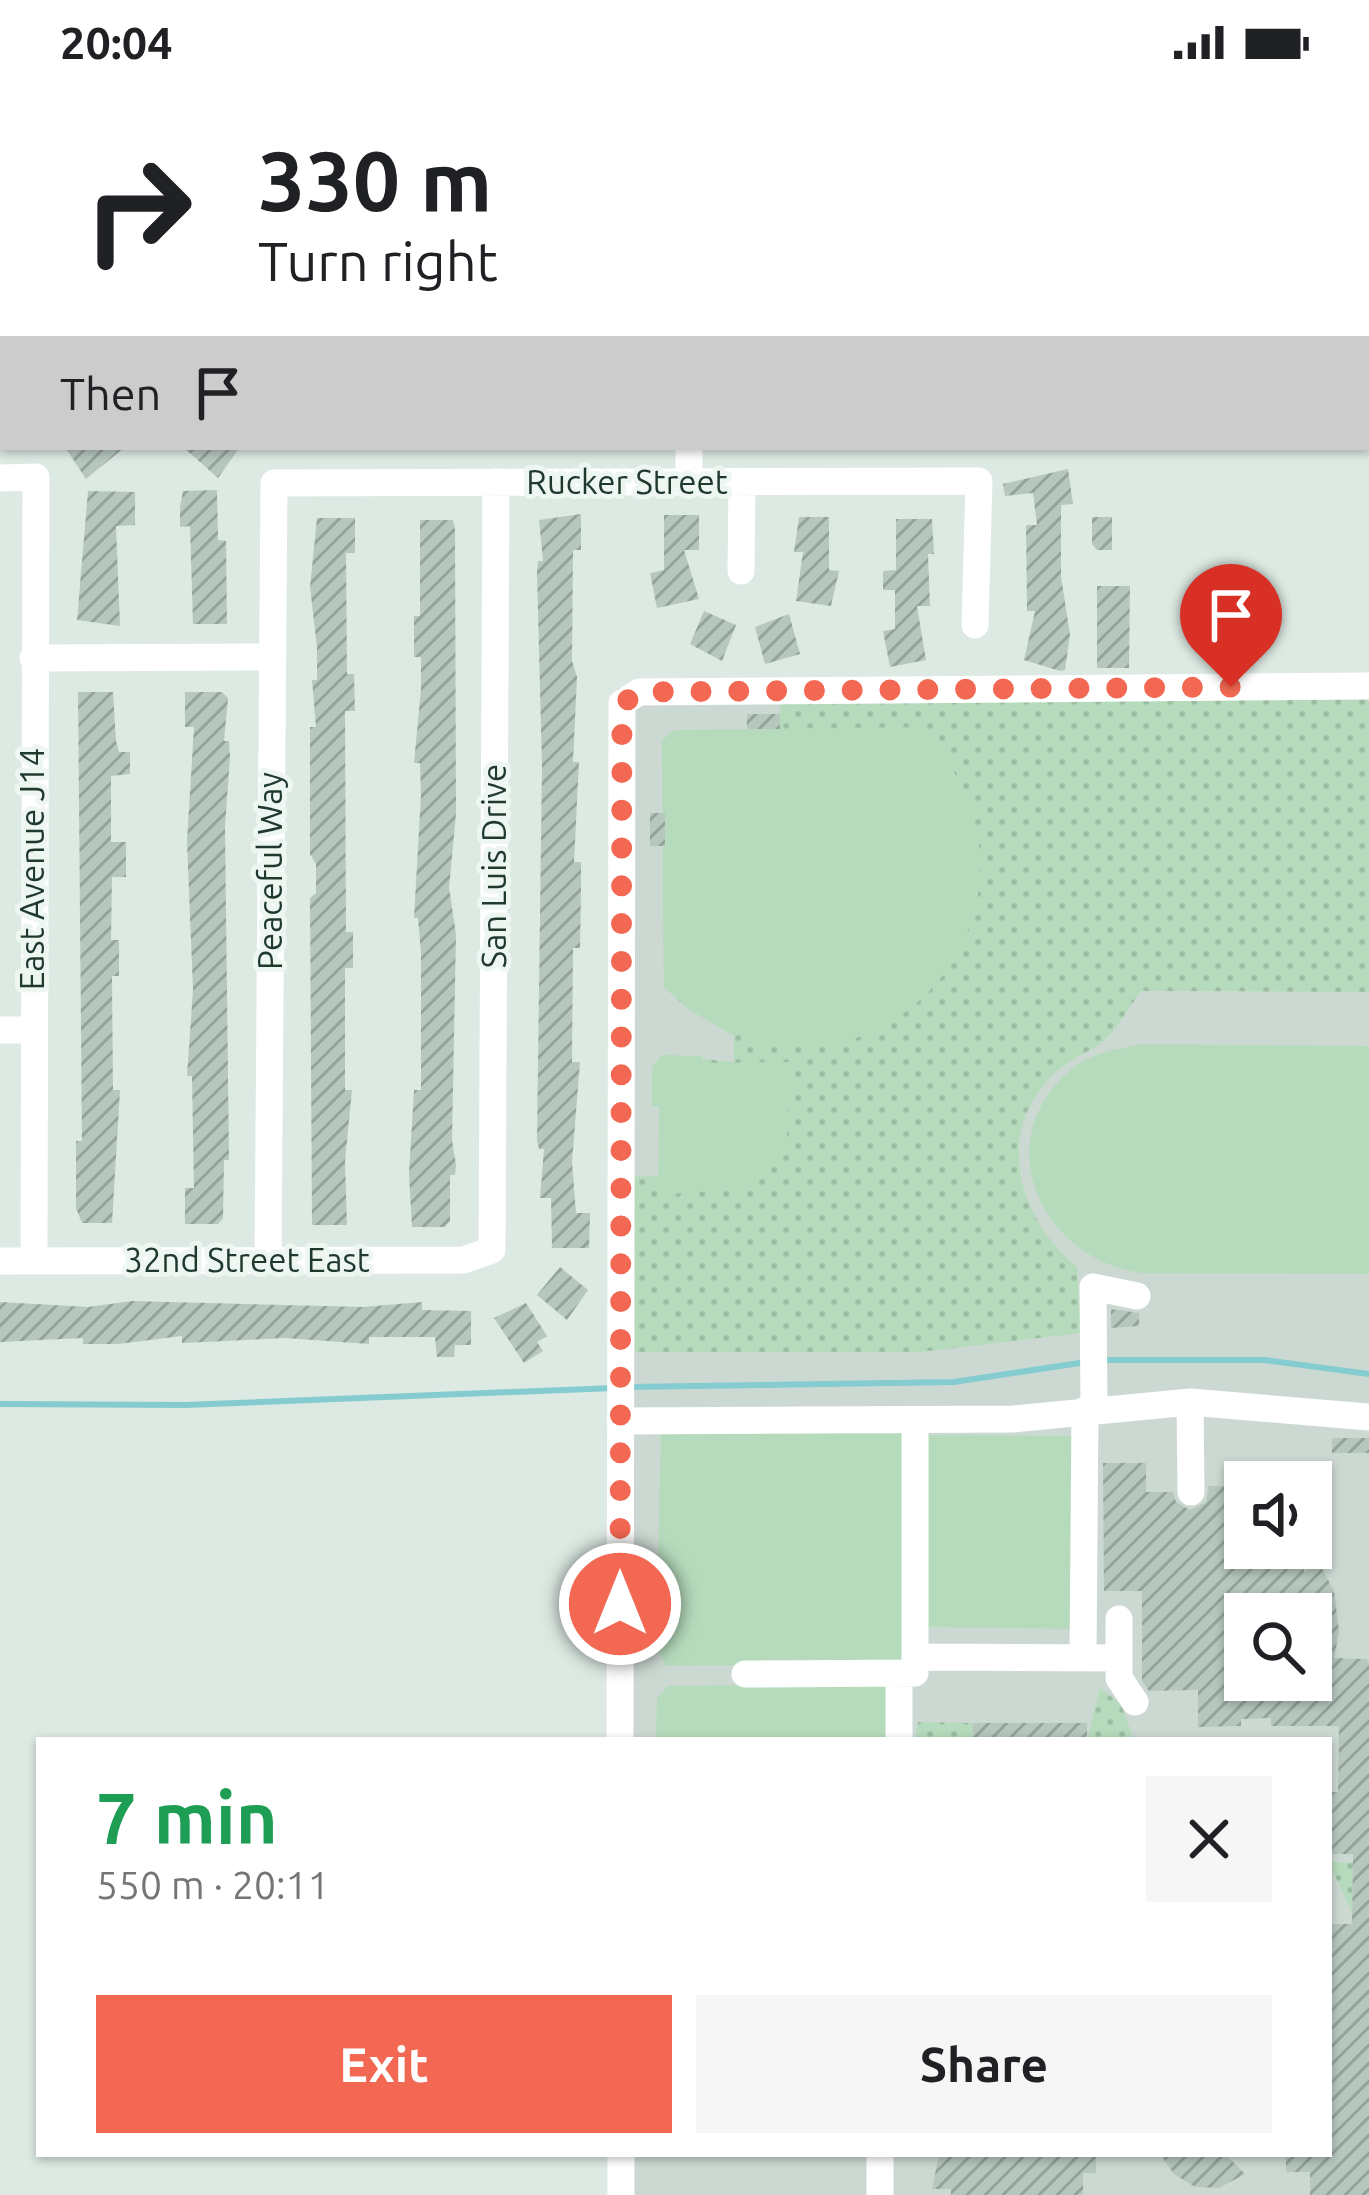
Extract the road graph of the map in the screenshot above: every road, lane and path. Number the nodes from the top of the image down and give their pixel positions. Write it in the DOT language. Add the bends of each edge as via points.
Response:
graph roads {
  1 [pos="689,450"];
  2 [pos="0,478"];
  3 [pos="496,482"];
  4 [pos="689,482"];
  5 [pos="742,482"];
  6 [pos="274,483"];
  7 [pos="740,571"];
  8 [pos="975,626"];
  9 [pos="272,657"];
  10 [pos="33,658"];
  11 [pos="1369,686"];
  12 [pos="0,1030"];
  13 [pos="32,1030"];
  14 [pos="492,1250"];
  15 [pos="268,1259"];
  16 [pos="0,1261"];
  17 [pos="34,1261"];
  18 [pos="1137,1295"];
  19 [pos="1190,1402"];
  20 [pos="1089,1409"];
  21 [pos="1369,1417"];
  22 [pos="620,1421"];
  23 [pos="916,1422"];
  24 [pos="1191,1492"];
  25 [pos="1119,1618"];
  26 [pos="1083,1657"];
  27 [pos="1119,1658"];
  28 [pos="907,1665"];
  29 [pos="746,1674"];
  30 [pos="1135,1702"];
  31 [pos="620,1737"];
  32 [pos="899,1737"];
  33 [pos="621,2157"];
  34 [pos="880,2157"];
  35 [pos="621,2195"];
  36 [pos="880,2195"];
  1 -- 4 [label="street"];
  2 -- 10 [label="street, East Avenue J14" via="36,477"];
  3 -- 4 [label="street, Rucker Street"];
  3 -- 6 [label="street, Rucker Street"];
  3 -- 14 [label="street, San Luis Drive"];
  4 -- 5 [label="street, Rucker Street"];
  5 -- 7 [label="street"];
  5 -- 8 [label="street, Rucker Street" via="979,482"];
  6 -- 9 [label="street, Peaceful Way"];
  9 -- 10 [label="street"];
  9 -- 15 [label="street, Peaceful Way"];
  10 -- 13 [label="street, East Avenue J14"];
  11 -- 22 [label="street" via="631,694 621,708"];
  12 -- 13 [label="street"];
  13 -- 17 [label="street, East Avenue J14"];
  14 -- 15 [label="street, 32nd Street East" via="464,1259"];
  15 -- 17 [label="street, 32nd Street East"];
  16 -- 17 [label="street, 32nd Street East"];
  18 -- 20 [label="street" via="1093,1286"];
  19 -- 20 [label="street"];
  19 -- 21 [label="street"];
  19 -- 24 [label="street"];
  20 -- 23 [label="street"];
  20 -- 26 [label="street"];
  22 -- 23 [label="street"];
  22 -- 31 [label="street"];
  23 -- 28 [label="street"];
  25 -- 27 [label="street"];
  26 -- 27 [label="street"];
  26 -- 28 [label="street"];
  27 -- 30 [label="street" via="1119,1678"];
  28 -- 29 [label="street"];
  28 -- 32 [label="street"];
  33 -- 35 [label="street"];
  34 -- 36 [label="street"];
}
